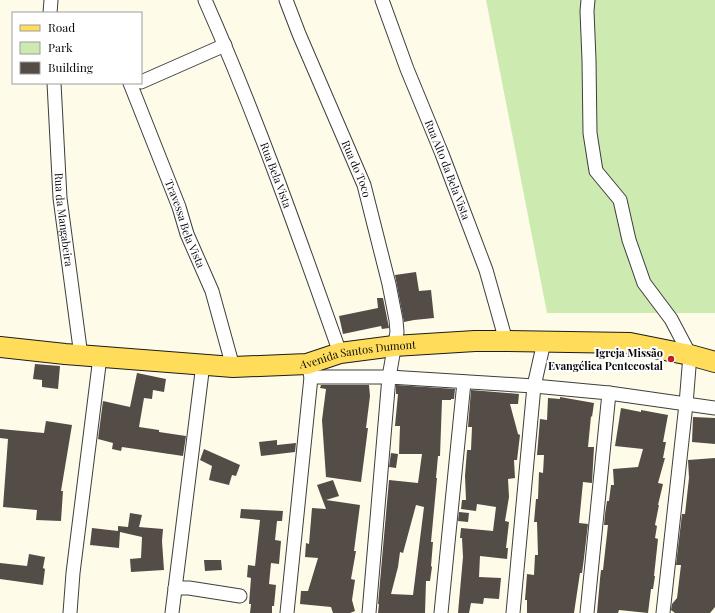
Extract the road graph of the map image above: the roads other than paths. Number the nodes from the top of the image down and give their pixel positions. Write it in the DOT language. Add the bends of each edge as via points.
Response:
graph roads {
  1 [pos="51,0"];
  2 [pos="205,0"];
  3 [pos="286,0"];
  4 [pos="382,0"];
  5 [pos="588,0"];
  6 [pos="50,12"];
  7 [pos="225,45"];
  8 [pos="142,81"];
  9 [pos="54,84"];
  10 [pos="136,84"];
  11 [pos="506,341"];
  12 [pos="544,342"];
  13 [pos="394,346"];
  14 [pos="0,347"];
  15 [pos="340,353"];
  16 [pos="690,355"];
  17 [pos="91,356"];
  18 [pos="715,362"];
  19 [pos="203,364"];
  20 [pos="233,367"];
  21 [pos="309,370"];
  22 [pos="390,376"];
  23 [pos="464,382"];
  24 [pos="534,386"];
  25 [pos="609,393"];
  26 [pos="686,404"];
  27 [pos="715,408"];
  28 [pos="175,588"];
  29 [pos="240,596"];
  30 [pos="70,613"];
  31 [pos="172,613"];
  32 [pos="287,613"];
  33 [pos="368,613"];
  34 [pos="441,613"];
  35 [pos="513,613"];
  36 [pos="587,613"];
  37 [pos="663,613"];
  1 -- 6 [label="street"];
  2 -- 7 [label="street, Rua Bela Vista"];
  3 -- 13 [label="street, Rua do Toco" via="364,185 394,304 397,332"];
  4 -- 11 [label="street, Rua Alto da Bela Vista" via="486,270"];
  5 -- 16 [label="street" via="590,133 596,171 620,200 629,240 644,282 671,319"];
  7 -- 8 [label="street"];
  7 -- 15 [label="street, Rua Bela Vista" via="287,204"];
  9 -- 17 [label="street, Rua da Mangabeira" via="60,198"];
  10 -- 20 [label="street, Travessa Bela Vista" via="187,234 212,291"];
  11 -- 12 [label="main road, Avenida Santos Dumont"];
  11 -- 13 [label="main road, Avenida Santos Dumont"];
  12 -- 16 [label="main road, Avenida Santos Dumont" via="630,343"];
  12 -- 24 [label="street"];
  13 -- 15 [label="main road, Avenida Santos Dumont"];
  13 -- 22 [label="street, Rua do Toco"];
  14 -- 17 [label="main road, Avenida Santos Dumont"];
  15 -- 21 [label="main road, Avenida Santos Dumont"];
  16 -- 18 [label="main road, Avenida Santos Dumont"];
  16 -- 26 [label="street"];
  17 -- 19 [label="main road, Avenida Santos Dumont"];
  17 -- 30 [label="street, Rua da Mangabeira"];
  19 -- 20 [label="main road, Avenida Santos Dumont"];
  19 -- 28 [label="street"];
  20 -- 21 [label="main road, Avenida Santos Dumont"];
  21 -- 22 [label="street"];
  21 -- 32 [label="street"];
  22 -- 23 [label="street"];
  22 -- 33 [label="street, Rua do Toco"];
  23 -- 24 [label="street"];
  23 -- 34 [label="street"];
  24 -- 25 [label="street"];
  24 -- 35 [label="street"];
  25 -- 26 [label="street"];
  25 -- 36 [label="street"];
  26 -- 27 [label="street"];
  26 -- 37 [label="street"];
  28 -- 29 [label="street"];
  28 -- 31 [label="street"];
}
